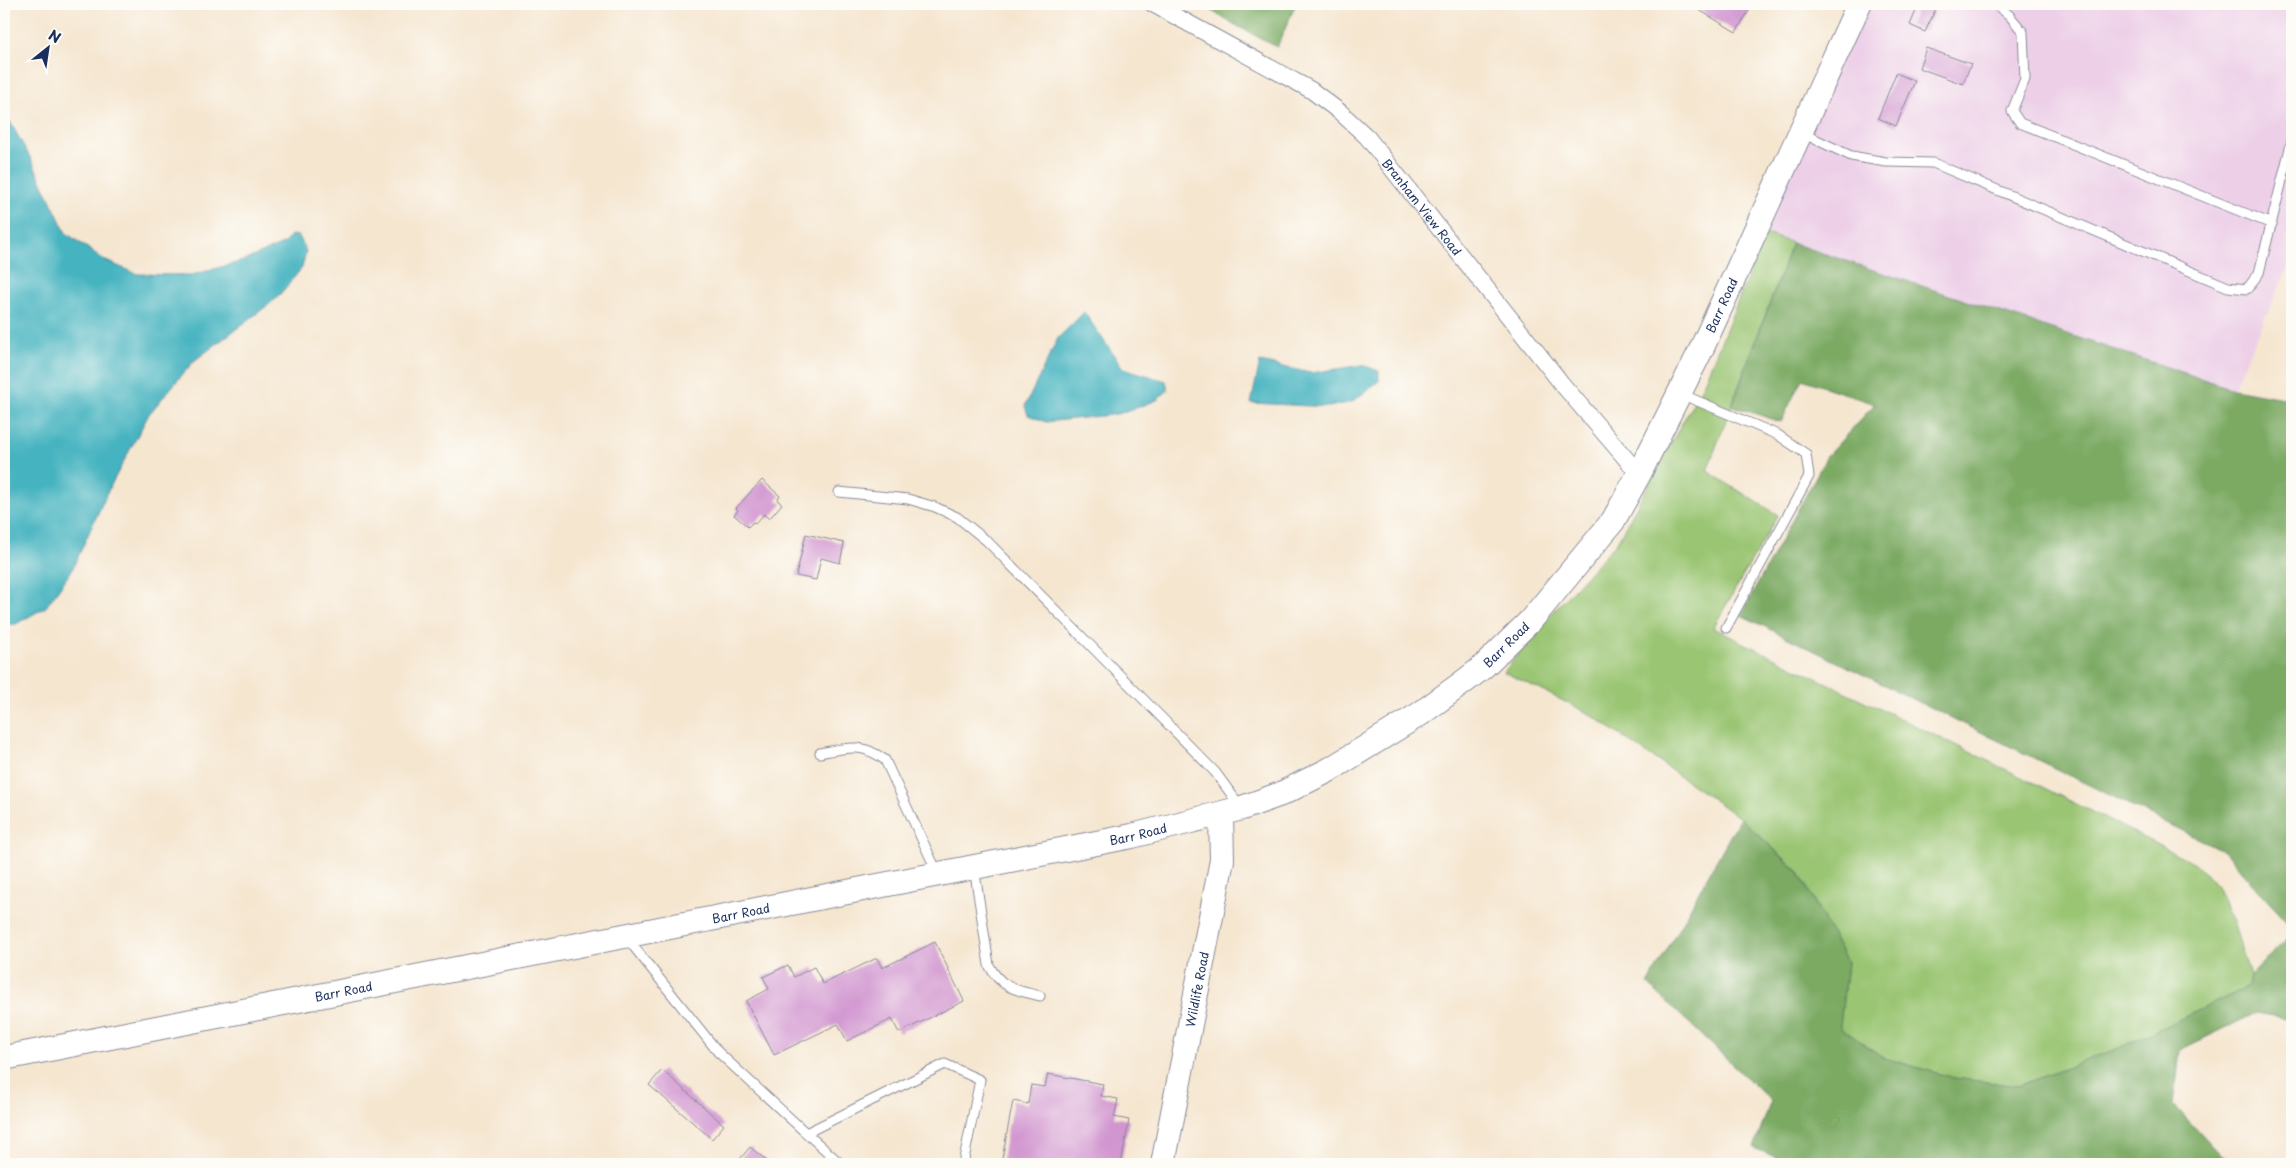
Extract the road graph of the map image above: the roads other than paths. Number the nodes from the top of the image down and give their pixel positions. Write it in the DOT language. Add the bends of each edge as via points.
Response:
graph roads {
  1 [pos="1153,4"];
  2 [pos="1859,4"];
  3 [pos="1995,4"];
  4 [pos="1800,132"];
  5 [pos="2292,140"];
  6 [pos="2272,224"];
  7 [pos="1680,393"];
  8 [pos="1639,474"];
  9 [pos="838,492"];
  10 [pos="1726,628"];
  11 [pos="820,753"];
  12 [pos="1231,811"];
  13 [pos="974,867"];
  14 [pos="938,874"];
  15 [pos="626,936"];
  16 [pos="1040,996"];
  17 [pos="4,1058"];
  18 [pos="806,1133"];
  19 [pos="841,1164"];
  20 [pos="963,1164"];
  21 [pos="1163,1164"];
  1 -- 8 [label="street, Branham View Road" via="1312,90 1367,137 1562,384"];
  2 -- 4 [label="street, Barr Road"];
  3 -- 6 [label="lane" via="2010,15 2023,32 2025,79 2012,110 2020,123"];
  4 -- 6 [label="lane" via="1851,156 1886,162 1934,163 2228,286 2247,289 2260,273"];
  4 -- 7 [label="street, Barr Road"];
  5 -- 6 [label="lane"];
  7 -- 8 [label="street, Barr Road"];
  7 -- 10 [label="lane" via="1778,435 1806,454 1809,476"];
  8 -- 12 [label="street, Barr Road" via="1613,521 1593,547 1531,620 1483,667 1420,714 1329,770 1281,794"];
  9 -- 12 [label="lane" via="908,499 935,506 956,517 987,541 1215,772"];
  11 -- 14 [label="lane" via="854,747 874,752 885,760"];
  12 -- 13 [label="street, Barr Road" via="1132,836"];
  12 -- 21 [label="street, Wildlife Road"];
  13 -- 14 [label="street, Barr Road"];
  13 -- 16 [label="lane" via="988,965 995,978 1009,988"];
  14 -- 15 [label="street, Barr Road"];
  15 -- 17 [label="street, Barr Road"];
  15 -- 18 [label="lane" via="718,1052"];
  18 -- 19 [label="lane"];
  18 -- 20 [label="lane" via="945,1064 980,1080"];
}
